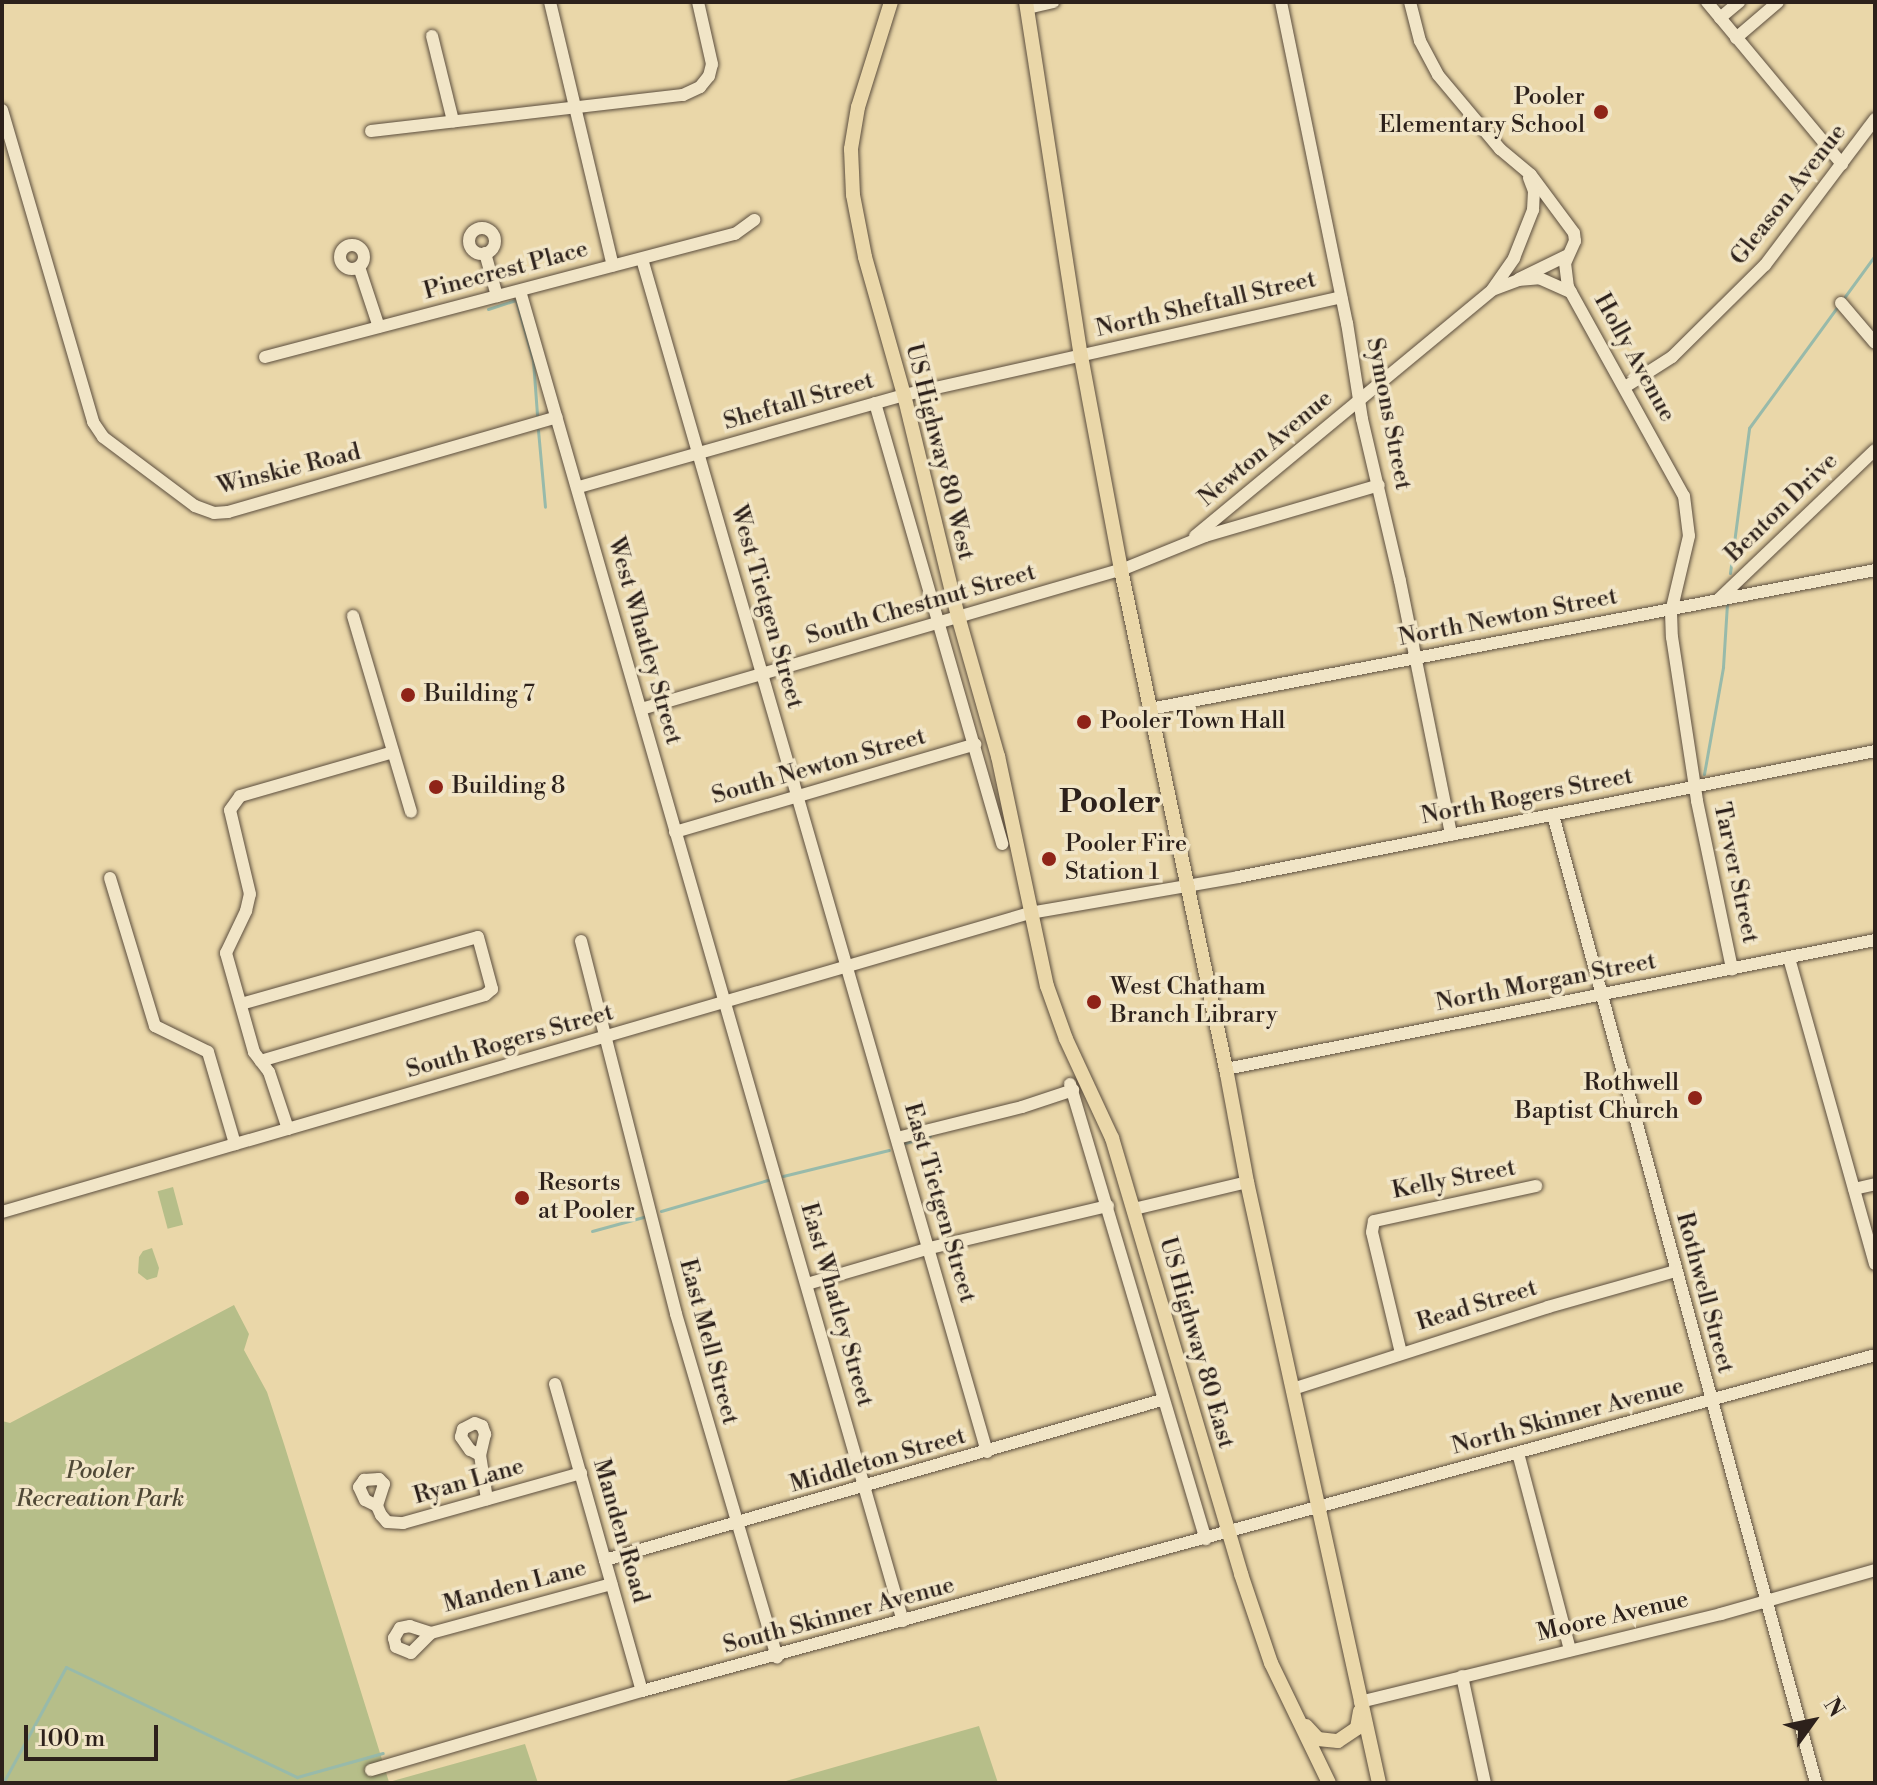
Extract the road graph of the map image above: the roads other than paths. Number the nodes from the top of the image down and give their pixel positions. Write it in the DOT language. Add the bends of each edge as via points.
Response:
graph roads {
  1 [pos="550,2"];
  2 [pos="698,2"];
  3 [pos="891,2"];
  4 [pos="1053,2"];
  5 [pos="1281,2"];
  6 [pos="1410,2"];
  7 [pos="1707,2"];
  8 [pos="1739,2"];
  9 [pos="1778,2"];
  10 [pos="1026,5"];
  11 [pos="1720,18"];
  12 [pos="432,36"];
  13 [pos="1736,38"];
  14 [pos="575,106"];
  15 [pos="2,110"];
  16 [pos="1875,119"];
  17 [pos="453,121"];
  18 [pos="371,131"];
  19 [pos="1517,163"];
  20 [pos="1842,164"];
  21 [pos="754,220"];
  22 [pos="485,253"];
  23 [pos="1566,256"];
  24 [pos="642,259"];
  25 [pos="613,266"];
  26 [pos="359,267"];
  27 [pos="1518,280"];
  28 [pos="1492,290"];
  29 [pos="520,291"];
  30 [pos="1571,292"];
  31 [pos="497,296"];
  32 [pos="1341,297"];
  33 [pos="1841,303"];
  34 [pos="379,327"];
  35 [pos="1875,343"];
  36 [pos="1081,356"];
  37 [pos="265,357"];
  38 [pos="1625,387"];
  39 [pos="904,395"];
  40 [pos="1360,398"];
  41 [pos="875,403"];
  42 [pos="557,417"];
  43 [pos="1875,450"];
  44 [pos="699,454"];
  45 [pos="1379,485"];
  46 [pos="579,487"];
  47 [pos="1179,548"];
  48 [pos="1121,570"];
  49 [pos="1875,570"];
  50 [pos="1720,598"];
  51 [pos="1672,608"];
  52 [pos="353,616"];
  53 [pos="958,616"];
  54 [pos="937,621"];
  55 [pos="1416,658"];
  56 [pos="763,673"];
  57 [pos="641,709"];
  58 [pos="1150,709"];
  59 [pos="975,744"];
  60 [pos="1875,751"];
  61 [pos="393,752"];
  62 [pos="1695,787"];
  63 [pos="799,796"];
  64 [pos="411,812"];
  65 [pos="1553,815"];
  66 [pos="675,832"];
  67 [pos="1451,835"];
  68 [pos="1002,844"];
  69 [pos="110,878"];
  70 [pos="1187,885"];
  71 [pos="1030,913"];
  72 [pos="1875,940"];
  73 [pos="581,941"];
  74 [pos="1789,958"];
  75 [pos="846,967"];
  76 [pos="1732,969"];
  77 [pos="1599,995"];
  78 [pos="726,1003"];
  79 [pos="241,1004"];
  80 [pos="607,1037"];
  81 [pos="261,1061"];
  82 [pos="1226,1069"];
  83 [pos="288,1129"];
  84 [pos="897,1138"];
  85 [pos="235,1144"];
  86 [pos="1247,1182"];
  87 [pos="1875,1184"];
  88 [pos="1536,1186"];
  89 [pos="1854,1189"];
  90 [pos="1108,1206"];
  91 [pos="1134,1209"];
  92 [pos="2,1212"];
  93 [pos="930,1248"];
  94 [pos="1875,1264"];
  95 [pos="1675,1271"];
  96 [pos="807,1284"];
  97 [pos="1401,1353"];
  98 [pos="1875,1355"];
  99 [pos="555,1384"];
  100 [pos="1293,1389"];
  101 [pos="1162,1400"];
  102 [pos="1711,1400"];
  103 [pos="987,1452"];
  104 [pos="1518,1453"];
  105 [pos="480,1455"];
  106 [pos="581,1473"];
  107 [pos="866,1488"];
  108 [pos="487,1499"];
  109 [pos="377,1506"];
  110 [pos="1319,1508"];
  111 [pos="736,1525"];
  112 [pos="1229,1533"];
  113 [pos="1206,1539"];
  114 [pos="605,1560"];
  115 [pos="1875,1570"];
  116 [pos="611,1584"];
  117 [pos="1766,1602"];
  118 [pos="903,1621"];
  119 [pos="431,1633"];
  120 [pos="1570,1650"];
  121 [pos="777,1657"];
  122 [pos="1462,1676"];
  123 [pos="642,1691"];
  124 [pos="1360,1702"];
  125 [pos="1292,1705"];
  126 [pos="371,1770"];
  127 [pos="1329,1783"];
  128 [pos="1379,1783"];
  129 [pos="1485,1783"];
  130 [pos="1816,1783"];
  1 -- 14 [label="street"];
  2 -- 14 [label="street" via="712,64 700,87 683,95"];
  3 -- 39 [label="main road, US Highway 80 West" via="858,107 851,149 865,257"];
  4 -- 10 [label="street"];
  5 -- 32 [label="street, Symons Street"];
  6 -- 19 [label="street, Holly Avenue" via="1420,41 1438,75"];
  7 -- 11 [label="street"];
  8 -- 11 [label="street"];
  9 -- 13 [label="street"];
  10 -- 36 [label="main road"];
  11 -- 13 [label="street"];
  12 -- 17 [label="street"];
  13 -- 20 [label="street"];
  14 -- 17 [label="street"];
  14 -- 25 [label="street"];
  15 -- 42 [label="street, Winskie Road" via="93,422 103,437 195,506 228,512"];
  16 -- 20 [label="street, Gleason Avenue"];
  17 -- 18 [label="street"];
  19 -- 23 [label="street, Holly Avenue" via="1574,233"];
  19 -- 28 [label="street, Newton Avenue" via="1531,181 1534,206 1518,251"];
  20 -- 38 [label="street, Gleason Avenue" via="1759,271 1677,353"];
  21 -- 24 [label="street, Pinecrest Place" via="735,234"];
  22 -- 31 [label="street"];
  23 -- 27 [label="street, Newton Avenue"];
  23 -- 30 [label="street, Holly Avenue"];
  24 -- 25 [label="street, Pinecrest Place"];
  24 -- 44 [label="street, West Tietgen Street"];
  25 -- 29 [label="street, Pinecrest Place"];
  26 -- 34 [label="street"];
  27 -- 28 [label="street, Newton Avenue"];
  27 -- 30 [label="street, Newton Avenue" via="1542,279"];
  28 -- 40 [label="street, Newton Avenue"];
  29 -- 31 [label="street, Pinecrest Place"];
  29 -- 42 [label="street, West Whatley Street"];
  30 -- 38 [label="street, Holly Avenue"];
  31 -- 34 [label="street, Pinecrest Place"];
  32 -- 36 [label="street, North Sheftall Street"];
  32 -- 40 [label="street, Symons Street"];
  33 -- 35 [label="street"];
  34 -- 37 [label="street, Pinecrest Place"];
  36 -- 39 [label="street, Sheftall Street"];
  36 -- 48 [label="main road"];
  38 -- 51 [label="street, Holly Avenue" via="1679,483 1687,508 1687,551"];
  39 -- 41 [label="street, Sheftall Street"];
  39 -- 53 [label="main road, US Highway 80 West"];
  40 -- 45 [label="street, Symons Street"];
  40 -- 47 [label="street, Newton Avenue"];
  41 -- 44 [label="street, Sheftall Street"];
  41 -- 54 [label="street"];
  42 -- 46 [label="street, West Whatley Street"];
  43 -- 50 [label="street, Benton Drive"];
  44 -- 46 [label="street, Sheftall Street"];
  44 -- 56 [label="street, West Tietgen Street"];
  45 -- 47 [label="street, South Chestnut Street"];
  45 -- 55 [label="street, Symons Street"];
  46 -- 57 [label="street, West Whatley Street"];
  47 -- 48 [label="street, South Chestnut Street"];
  48 -- 53 [label="street, South Chestnut Street"];
  48 -- 58 [label="main road"];
  49 -- 50 [label="street, North Newton Street"];
  50 -- 51 [label="street, North Newton Street"];
  51 -- 55 [label="street, North Newton Street"];
  51 -- 62 [label="street, Holly Avenue"];
  52 -- 61 [label="street"];
  53 -- 54 [label="street, South Chestnut Street"];
  53 -- 71 [label="main road, US Highway 80 West" via="1001,768"];
  54 -- 56 [label="street, South Chestnut Street"];
  54 -- 59 [label="street"];
  55 -- 58 [label="street, North Newton Street"];
  55 -- 67 [label="street, Symons Street"];
  56 -- 57 [label="street, South Chestnut Street"];
  56 -- 63 [label="street, West Tietgen Street"];
  57 -- 66 [label="street, West Whatley Street"];
  58 -- 70 [label="main road"];
  59 -- 63 [label="street, South Newton Street"];
  59 -- 68 [label="street"];
  60 -- 62 [label="street, North Rogers Street"];
  61 -- 64 [label="street"];
  61 -- 79 [label="street" via="240,796 233,803 230,810 250,894 226,953"];
  62 -- 65 [label="street, North Rogers Street"];
  62 -- 76 [label="street, Tarver Street"];
  63 -- 66 [label="street, South Newton Street"];
  63 -- 75 [label="street, West Tietgen Street"];
  65 -- 67 [label="street, North Rogers Street"];
  65 -- 77 [label="street, Rothwell Street"];
  66 -- 78 [label="street, West Whatley Street"];
  67 -- 70 [label="street, North Rogers Street"];
  69 -- 85 [label="street" via="155,1026 208,1052"];
  70 -- 71 [label="street, North Rogers Street"];
  70 -- 82 [label="main road"];
  71 -- 75 [label="street, South Rogers Street"];
  71 -- 91 [label="main road, US Highway 80 East" via="1047,986 1112,1138"];
  72 -- 74 [label="street, North Morgan Street"];
  73 -- 80 [label="street, East Mell Street"];
  74 -- 76 [label="street, North Morgan Street"];
  74 -- 89 [label="street"];
  75 -- 78 [label="street, South Rogers Street"];
  75 -- 84 [label="street, East Tietgen Street"];
  76 -- 77 [label="street, North Morgan Street"];
  77 -- 82 [label="street, North Morgan Street"];
  77 -- 95 [label="street, Rothwell Street"];
  78 -- 80 [label="street, South Rogers Street"];
  78 -- 96 [label="street, East Whatley Street"];
  79 -- 81 [label="street"];
  79 -- 81 [label="street" via="478,937 492,989 485,995"];
  80 -- 83 [label="street, South Rogers Street"];
  80 -- 111 [label="street, East Mell Street"];
  81 -- 83 [label="street"];
  82 -- 86 [label="main road"];
  83 -- 85 [label="street, South Rogers Street"];
  84 -- 90 [label="street" via="1022,1107 1071,1087"];
  84 -- 93 [label="street, East Tietgen Street"];
  85 -- 92 [label="street, South Rogers Street"];
  86 -- 91 [label="street"];
  86 -- 100 [label="main road"];
  87 -- 89 [label="street"];
  88 -- 97 [label="street, Kelly Street" via="1374,1221 1372,1232"];
  89 -- 94 [label="street"];
  90 -- 93 [label="street"];
  90 -- 101 [label="street"];
  91 -- 112 [label="main road, US Highway 80 East"];
  93 -- 96 [label="street"];
  93 -- 103 [label="street, East Tietgen Street"];
  95 -- 97 [label="street, Read Street"];
  95 -- 102 [label="street, Rothwell Street"];
  96 -- 107 [label="street, East Whatley Street"];
  97 -- 100 [label="street, Read Street"];
  98 -- 102 [label="street, North Skinner Avenue"];
  99 -- 106 [label="street, Manden Road"];
  100 -- 110 [label="main road"];
  101 -- 103 [label="street, Middleton Street"];
  101 -- 113 [label="street"];
  102 -- 104 [label="street, North Skinner Avenue"];
  102 -- 117 [label="street, Rothwell Street"];
  103 -- 107 [label="street, Middleton Street"];
  104 -- 110 [label="street, North Skinner Avenue"];
  104 -- 120 [label="street"];
  105 -- 108 [label="street"];
  106 -- 108 [label="street, Ryan Lane"];
  106 -- 114 [label="street, Manden Road"];
  107 -- 111 [label="street, Middleton Street"];
  107 -- 118 [label="street, East Whatley Street"];
  108 -- 109 [label="street, Ryan Lane" via="403,1523 387,1522"];
  110 -- 112 [label="street, South Skinner Avenue"];
  110 -- 124 [label="main road"];
  111 -- 114 [label="street, Middleton Street"];
  111 -- 121 [label="street, East Mell Street"];
  112 -- 113 [label="street, South Skinner Avenue"];
  112 -- 125 [label="main road, US Highway 80 East" via="1271,1663"];
  113 -- 118 [label="street, South Skinner Avenue"];
  114 -- 116 [label="street, Manden Road"];
  115 -- 117 [label="street, Moore Avenue"];
  116 -- 119 [label="street, Manden Lane"];
  116 -- 123 [label="street, Manden Road"];
  117 -- 120 [label="street, Moore Avenue"];
  117 -- 130 [label="street, Rothwell Street"];
  118 -- 121 [label="street, South Skinner Avenue"];
  120 -- 122 [label="street, Moore Avenue"];
  121 -- 123 [label="street, South Skinner Avenue"];
  122 -- 124 [label="street, Moore Avenue"];
  122 -- 129 [label="street"];
  123 -- 126 [label="street, South Skinner Avenue"];
  124 -- 125 [label="main road" via="1357,1728 1330,1742 1313,1735"];
  124 -- 128 [label="main road"];
  125 -- 127 [label="main road, US Highway 80 East"];
}
